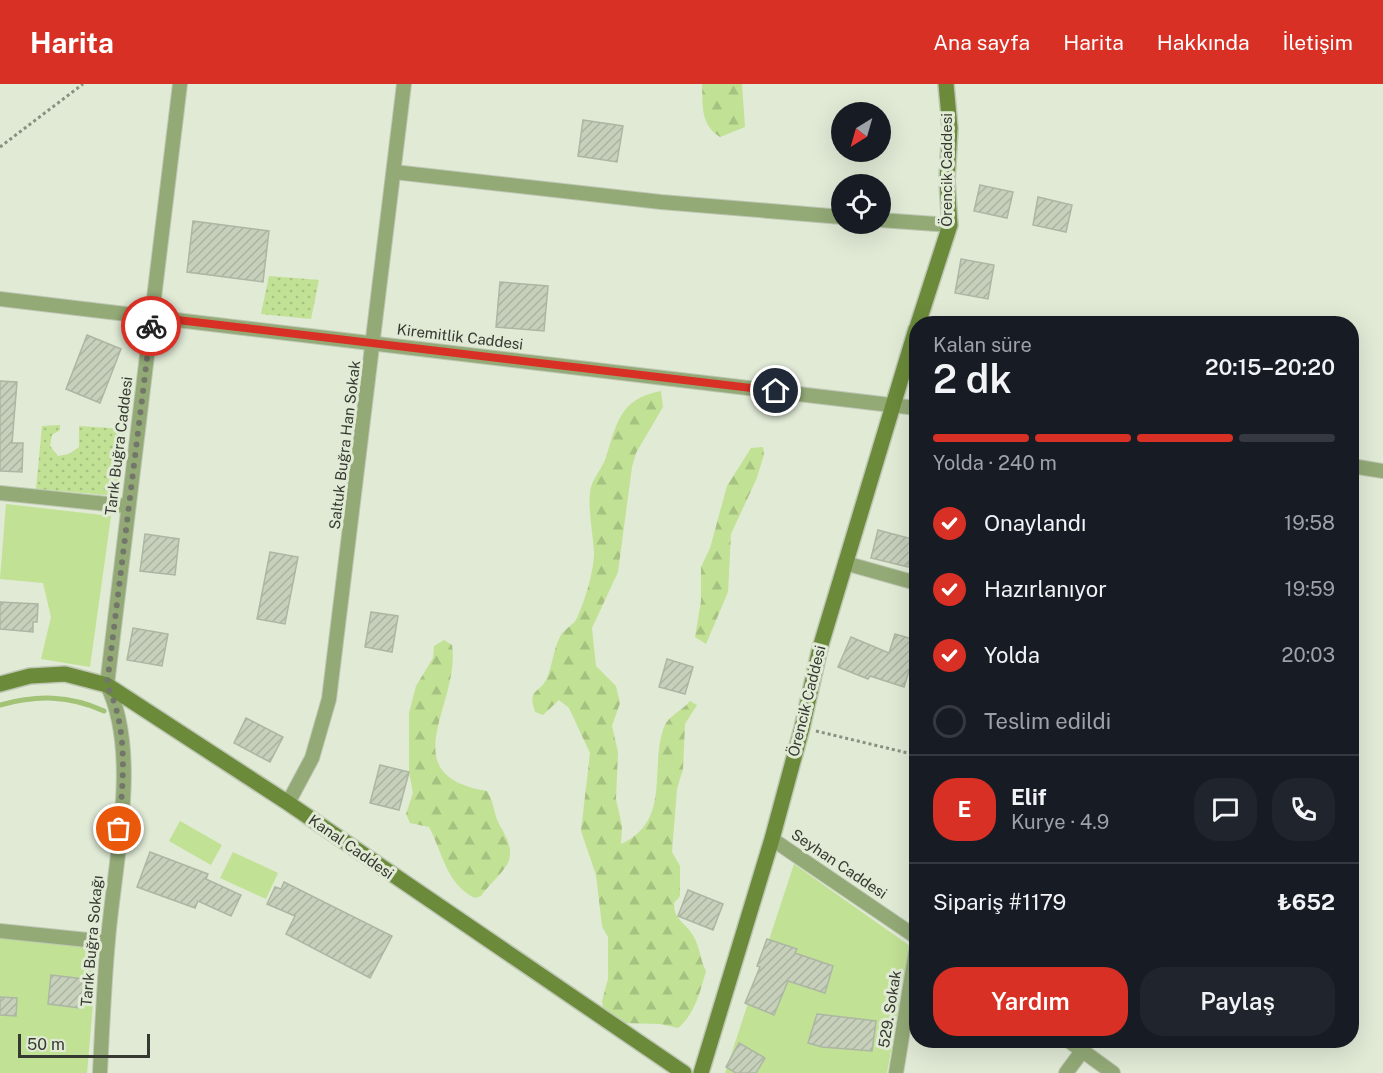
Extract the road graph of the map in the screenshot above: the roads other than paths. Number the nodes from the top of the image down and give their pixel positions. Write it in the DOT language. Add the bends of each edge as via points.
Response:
graph roads {
  1 [pos="180,84"];
  2 [pos="404,84"];
  3 [pos="946,84"];
  4 [pos="394,172"];
  5 [pos="831,216"];
  6 [pos="891,221"];
  7 [pos="950,225"];
  8 [pos="0,299"];
  9 [pos="921,316"];
  10 [pos="152,317"];
  11 [pos="374,344"];
  12 [pos="909,352"];
  13 [pos="892,405"];
  14 [pos="909,407"];
  15 [pos="1359,467"];
  16 [pos="1383,471"];
  17 [pos="0,493"];
  18 [pos="127,506"];
  19 [pos="845,563"];
  20 [pos="909,581"];
  21 [pos="0,684"];
  22 [pos="107,685"];
  23 [pos="288,803"];
  24 [pos="772,839"];
  25 [pos="0,931"];
  26 [pos="909,932"];
  27 [pos="107,942"];
  28 [pos="909,993"];
  29 [pos="1080,1048"];
  30 [pos="1083,1050"];
  31 [pos="100,1073"];
  32 [pos="684,1073"];
  33 [pos="700,1073"];
  34 [pos="896,1073"];
  35 [pos="1066,1073"];
  36 [pos="1113,1073"];
  1 -- 10 [label="street, Tarık Buğra Caddesi"];
  2 -- 4 [label="street, Saltuk Buğra Han Sokak"];
  3 -- 7 [label="street, Örencik Caddesi"];
  4 -- 5 [label="street" via="661,202"];
  4 -- 11 [label="street, Saltuk Buğra Han Sokak"];
  6 -- 7 [label="street"];
  7 -- 9 [label="street, Örencik Caddesi"];
  8 -- 10 [label="street, Kiremitlik Caddesi"];
  10 -- 11 [label="street, Kiremitlik Caddesi"];
  10 -- 18 [label="street, Tarık Buğra Caddesi"];
  11 -- 13 [label="street, Kiremitlik Caddesi"];
  11 -- 23 [label="street, Saltuk Buğra Han Sokak" via="330,699 312,758"];
  12 -- 13 [label="street, Örencik Caddesi"];
  13 -- 14 [label="street, Kiremitlik Caddesi"];
  13 -- 19 [label="street, Örencik Caddesi"];
  15 -- 16 [label="street"];
  17 -- 18 [label="street"];
  18 -- 22 [label="street, Tarık Buğra Caddesi"];
  19 -- 20 [label="street"];
  19 -- 24 [label="street, Örencik Caddesi"];
  21 -- 22 [label="street, Kanal Caddesi" via="30,676 65,674"];
  22 -- 23 [label="street, Kanal Caddesi"];
  22 -- 27 [label="street, Tarık Buğra Sokağı" via="116,704 123,742"];
  23 -- 32 [label="street, Kanal Caddesi"];
  24 -- 26 [label="street, Seyhan Caddesi"];
  24 -- 33 [label="street, Örencik Caddesi"];
  25 -- 27 [label="street"];
  27 -- 31 [label="street, Tarık Buğra Sokağı"];
  28 -- 34 [label="street, 529. Sokak"];
  29 -- 30 [label="street"];
  30 -- 35 [label="street"];
  30 -- 36 [label="street"];
}
